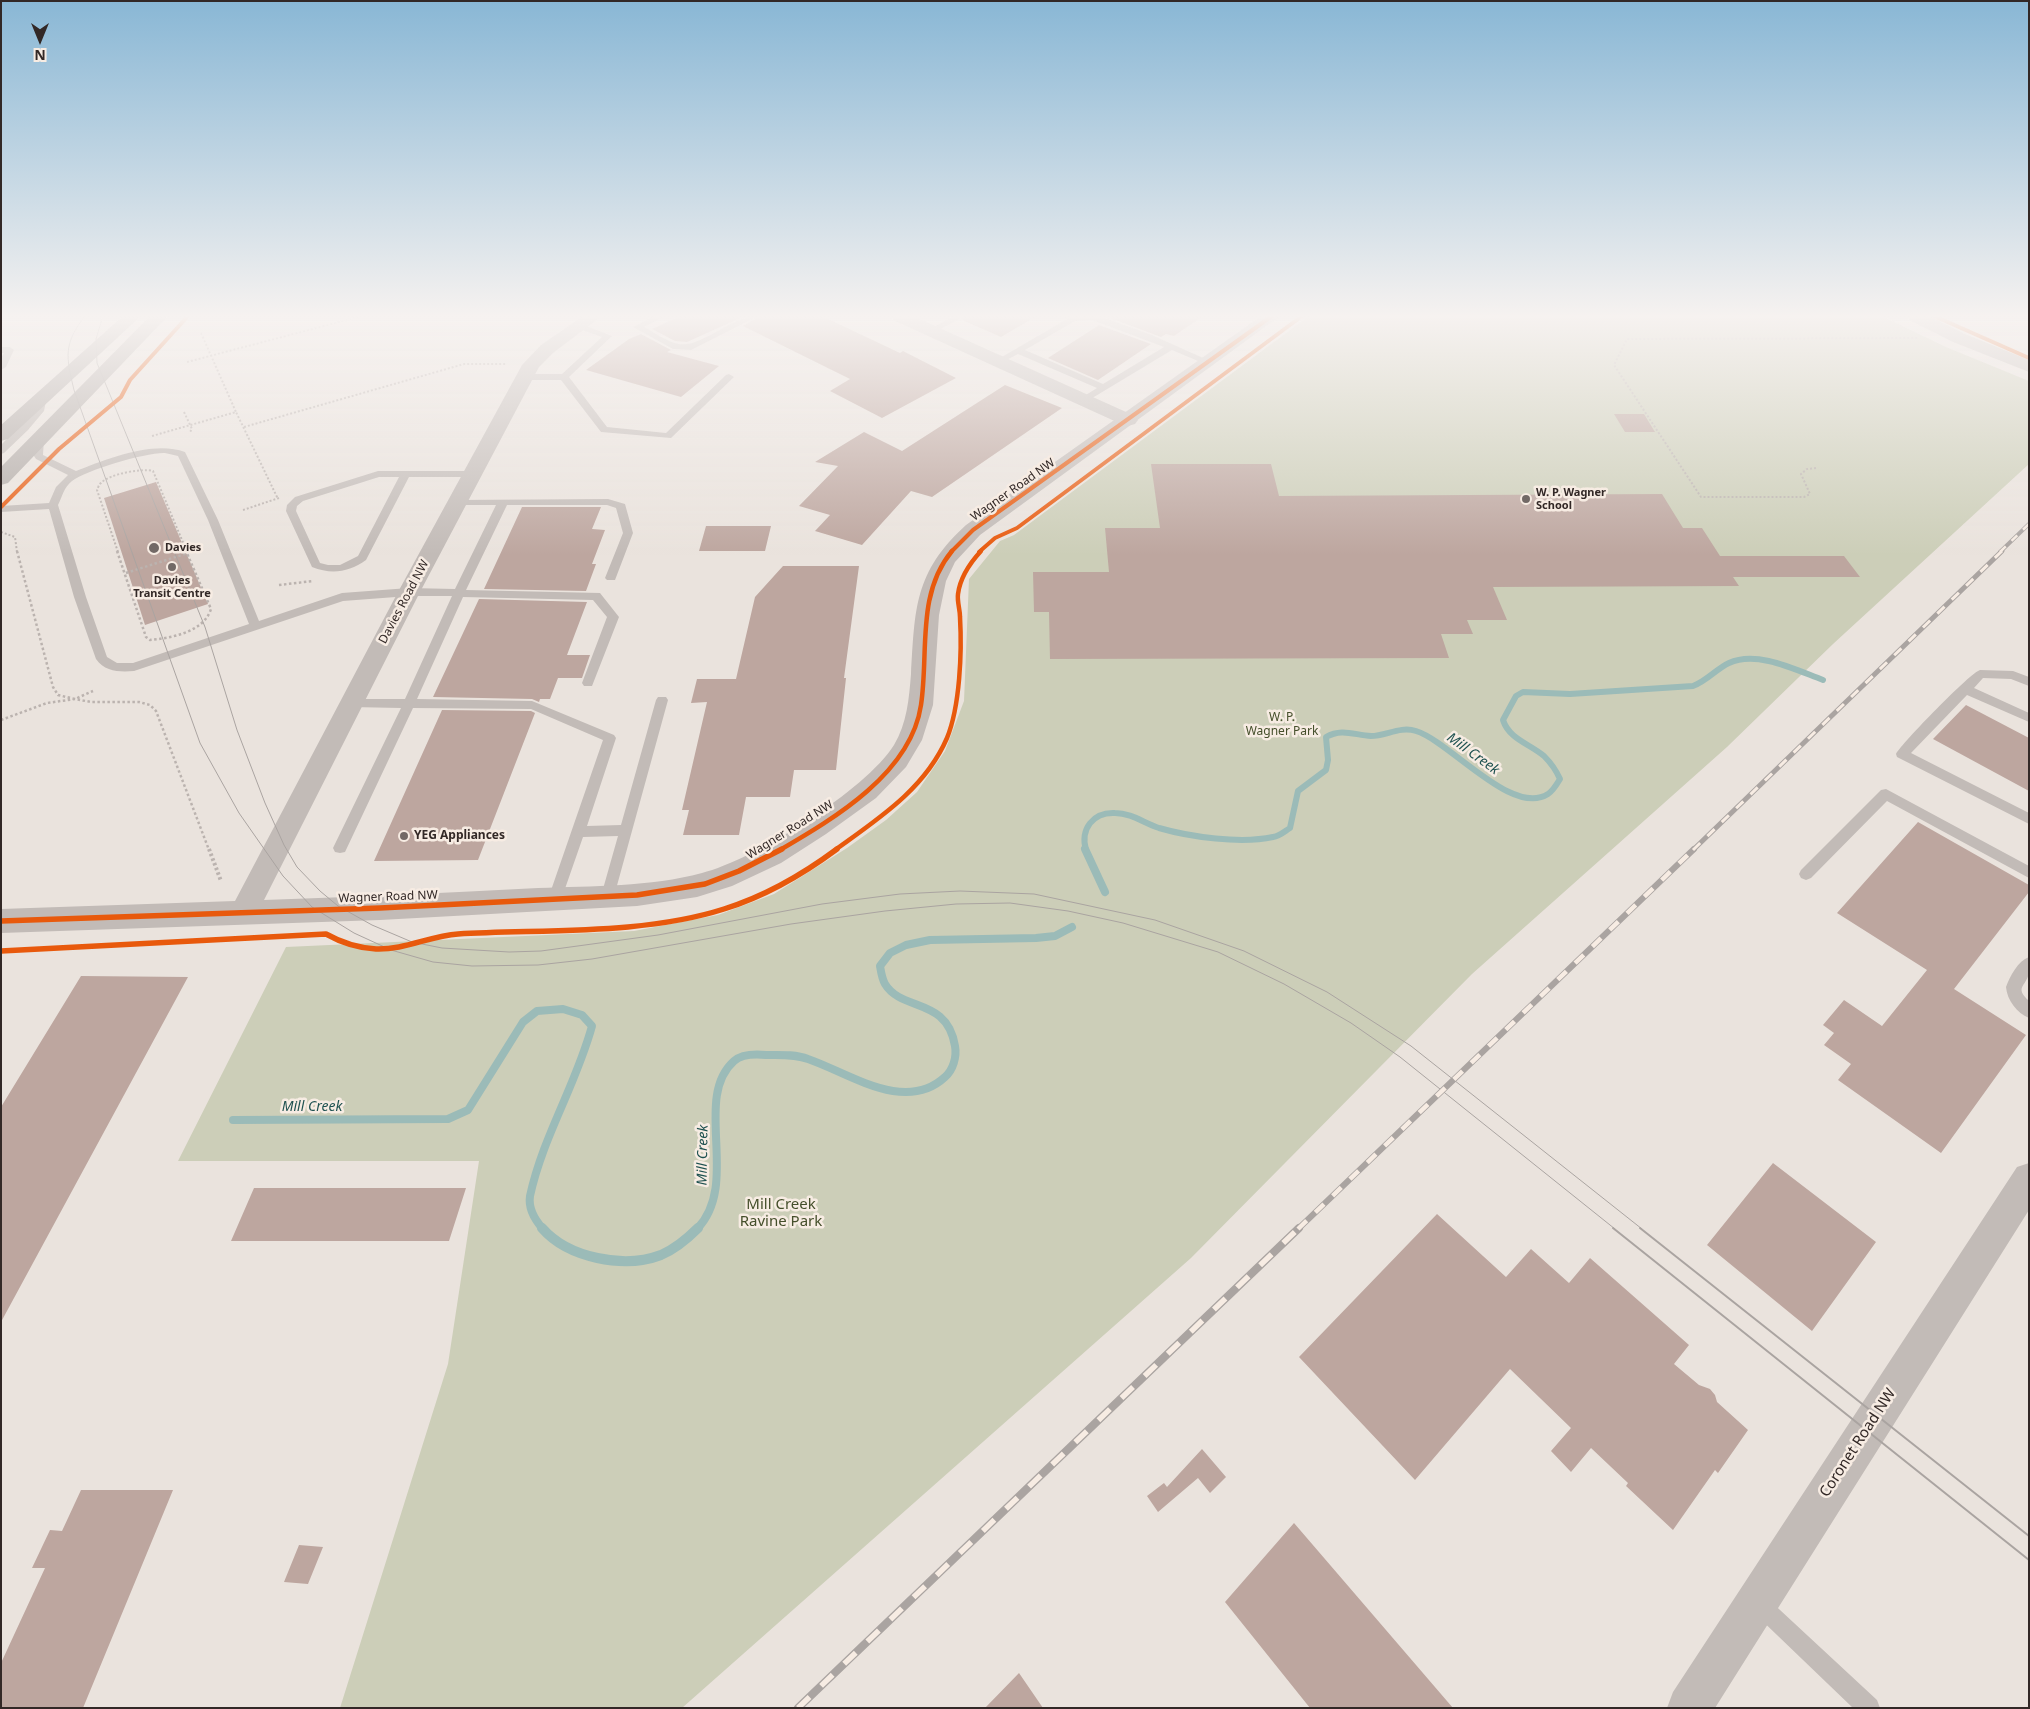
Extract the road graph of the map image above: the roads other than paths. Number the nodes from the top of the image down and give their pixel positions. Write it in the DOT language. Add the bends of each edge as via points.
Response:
graph roads {
  1 [pos="42,396"];
  2 [pos="82,396"];
  3 [pos="514,396"];
  4 [pos="578,396"];
  5 [pos="710,396"];
  6 [pos="1075,396"];
  7 [pos="1091,396"];
  8 [pos="1161,396"];
  9 [pos="1084,400"];
  10 [pos="1128,420"];
  11 [pos="3,431"];
  12 [pos="39,440"];
  13 [pos="1,451"];
  14 [pos="406,474"];
  15 [pos="473,474"];
  16 [pos="76,475"];
  17 [pos="1,479"];
  18 [pos="458,502"];
  19 [pos="503,502"];
  20 [pos="53,505"];
  21 [pos="1,509"];
  22 [pos="611,578"];
  23 [pos="409,592"];
  24 [pos="459,593"];
  25 [pos="256,625"];
  26 [pos="2029,682"];
  27 [pos="588,683"];
  28 [pos="1965,689"];
  29 [pos="662,700"];
  30 [pos="351,703"];
  31 [pos="409,704"];
  32 [pos="2029,718"];
  33 [pos="2029,819"];
  34 [pos="626,830"];
  35 [pos="578,832"];
  36 [pos="340,848"];
  37 [pos="2029,873"];
  38 [pos="1806,874"];
  39 [pos="608,896"];
  40 [pos="555,899"];
  41 [pos="243,913"];
  42 [pos="1,921"];
  43 [pos="2029,962"];
  44 [pos="2029,1011"];
  45 [pos="2029,1179"];
  46 [pos="1756,1602"];
  47 [pos="1689,1708"];
  48 [pos="1869,1708"];
  1 -- 11 [label="main road"];
  1 -- 13 [label="lane" via="41,409"];
  2 -- 12 [label="main road"];
  3 -- 15 [label="street, Davies Road NW"];
  4 -- 5 [label="lane" via="604,430 668,436"];
  6 -- 9 [label="street"];
  7 -- 9 [label="lane"];
  8 -- 10 [label="street, Wagner Road NW"];
  9 -- 10 [label="street"];
  10 -- 39 [label="street, Wagner Road NW" via="973,530 944,561 930,600 917,723 910,741 876,783 782,849 737,872 677,890"];
  12 -- 16 [label="lane" via="39,457"];
  12 -- 17 [label="main road"];
  14 -- 14 [label="lane" via="378,474 299,499 292,505 291,511 316,565 324,570 338,569 362,558"];
  14 -- 15 [label="lane"];
  15 -- 18 [label="street, Davies Road NW"];
  16 -- 20 [label="lane" via="63,484"];
  16 -- 25 [label="lane" via="158,450 182,454 214,520"];
  18 -- 19 [label="lane"];
  18 -- 23 [label="street, Davies Road NW"];
  19 -- 22 [label="lane" via="608,502 621,506 628,533"];
  19 -- 24 [label="lane"];
  20 -- 21 [label="lane"];
  20 -- 25 [label="lane" via="80,597 102,659 108,664 117,668 134,667"];
  23 -- 24 [label="lane"];
  23 -- 25 [label="lane" via="342,597"];
  23 -- 30 [label="street, Davies Road NW"];
  24 -- 27 [label="lane" via="596,596 613,616"];
  24 -- 31 [label="lane"];
  26 -- 28 [label="lane" via="2013,675 1980,674"];
  28 -- 32 [label="lane"];
  28 -- 33 [label="lane" via="1902,754"];
  29 -- 34 [label="lane"];
  30 -- 31 [label="lane"];
  30 -- 41 [label="street, Davies Road NW"];
  31 -- 35 [label="lane" via="532,705 610,738"];
  31 -- 36 [label="lane"];
  34 -- 35 [label="lane"];
  34 -- 39 [label="lane"];
  35 -- 40 [label="lane"];
  37 -- 38 [label="lane" via="1886,794"];
  39 -- 40 [label="street, Wagner Road NW"];
  40 -- 41 [label="street, Wagner Road NW"];
  41 -- 42 [label="street, Wagner Road NW"];
  43 -- 44 [label="lane" via="2014,982 2013,992 2018,1003"];
  45 -- 46 [label="street, Coronet Road NW"];
  46 -- 47 [label="street, Coronet Road NW"];
  46 -- 48 [label="lane"];
}
